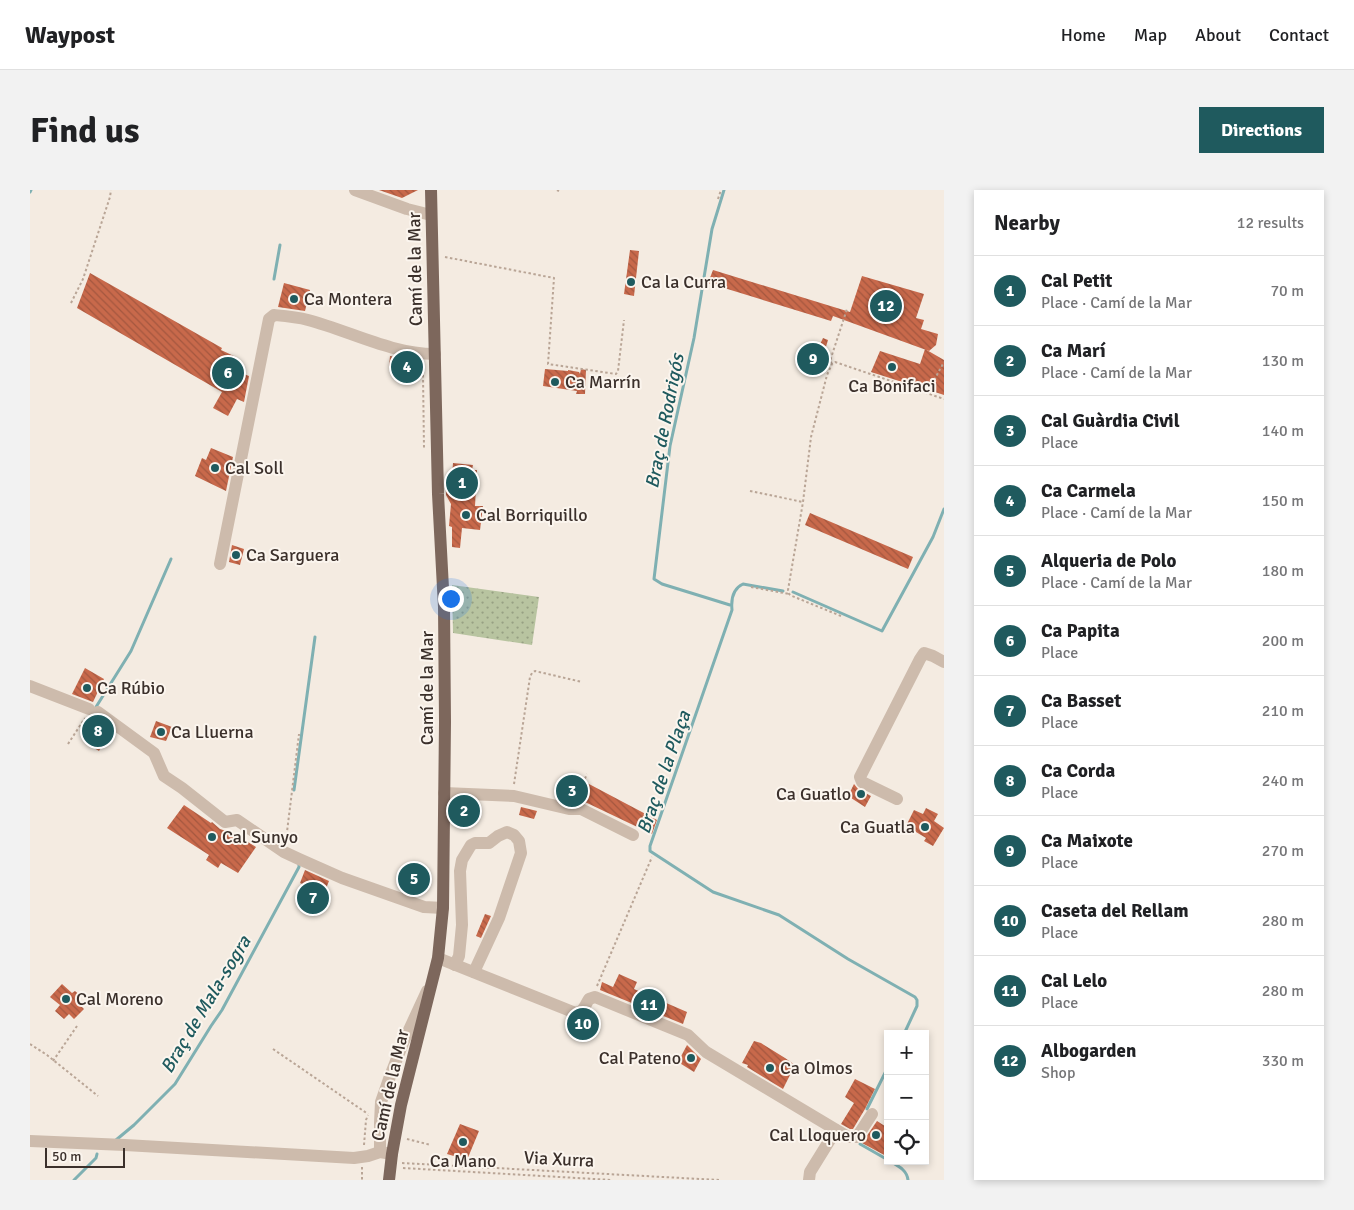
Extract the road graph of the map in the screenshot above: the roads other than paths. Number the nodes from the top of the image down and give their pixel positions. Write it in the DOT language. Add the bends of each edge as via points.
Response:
graph roads {
  1 [pos="355,190"];
  2 [pos="431,190"];
  3 [pos="432,215"];
  4 [pos="435,354"];
  5 [pos="220,564"];
  6 [pos="944,662"];
  7 [pos="30,686"];
  8 [pos="444,793"];
  9 [pos="897,799"];
  10 [pos="633,835"];
  11 [pos="443,908"];
  12 [pos="438,958"];
  13 [pos="455,965"];
  14 [pos="474,972"];
  15 [pos="434,977"];
  16 [pos="872,1114"];
  17 [pos="836,1130"];
  18 [pos="30,1141"];
  19 [pos="390,1163"];
  20 [pos="808,1180"];
  1 -- 3 [label="street"];
  2 -- 3 [label="main road, Camí de la Mar"];
  3 -- 4 [label="main road, Camí de la Mar"];
  4 -- 5 [label="street" via="402,350 307,320 271,316"];
  4 -- 8 [label="main road, Camí de la Mar" via="444,607"];
  6 -- 9 [label="street" via="924,653 860,777 862,782"];
  7 -- 11 [label="street" via="93,710 154,753 164,776 225,822 237,820 284,852 342,878 424,907"];
  8 -- 10 [label="street" via="512,796 569,810 581,809"];
  8 -- 11 [label="main road, Camí de la Mar"];
  11 -- 12 [label="main road, Camí de la Mar"];
  12 -- 13 [label="street"];
  12 -- 15 [label="main road, Camí de la Mar"];
  13 -- 14 [label="street"];
  13 -- 14 [label="street" via="462,924 462,860 471,845 489,843 507,832 519,841 521,853 499,918"];
  14 -- 17 [label="street" via="576,1013 592,997 688,1035 706,1052"];
  15 -- 19 [label="main road, Camí de la Mar" via="401,1105"];
  15 -- 19 [label="street" via="418,1008 381,1102 380,1123"];
  16 -- 17 [label="street" via="857,1137 848,1137"];
  17 -- 20 [label="street"];
  18 -- 19 [label="street" via="362,1157"];
}
